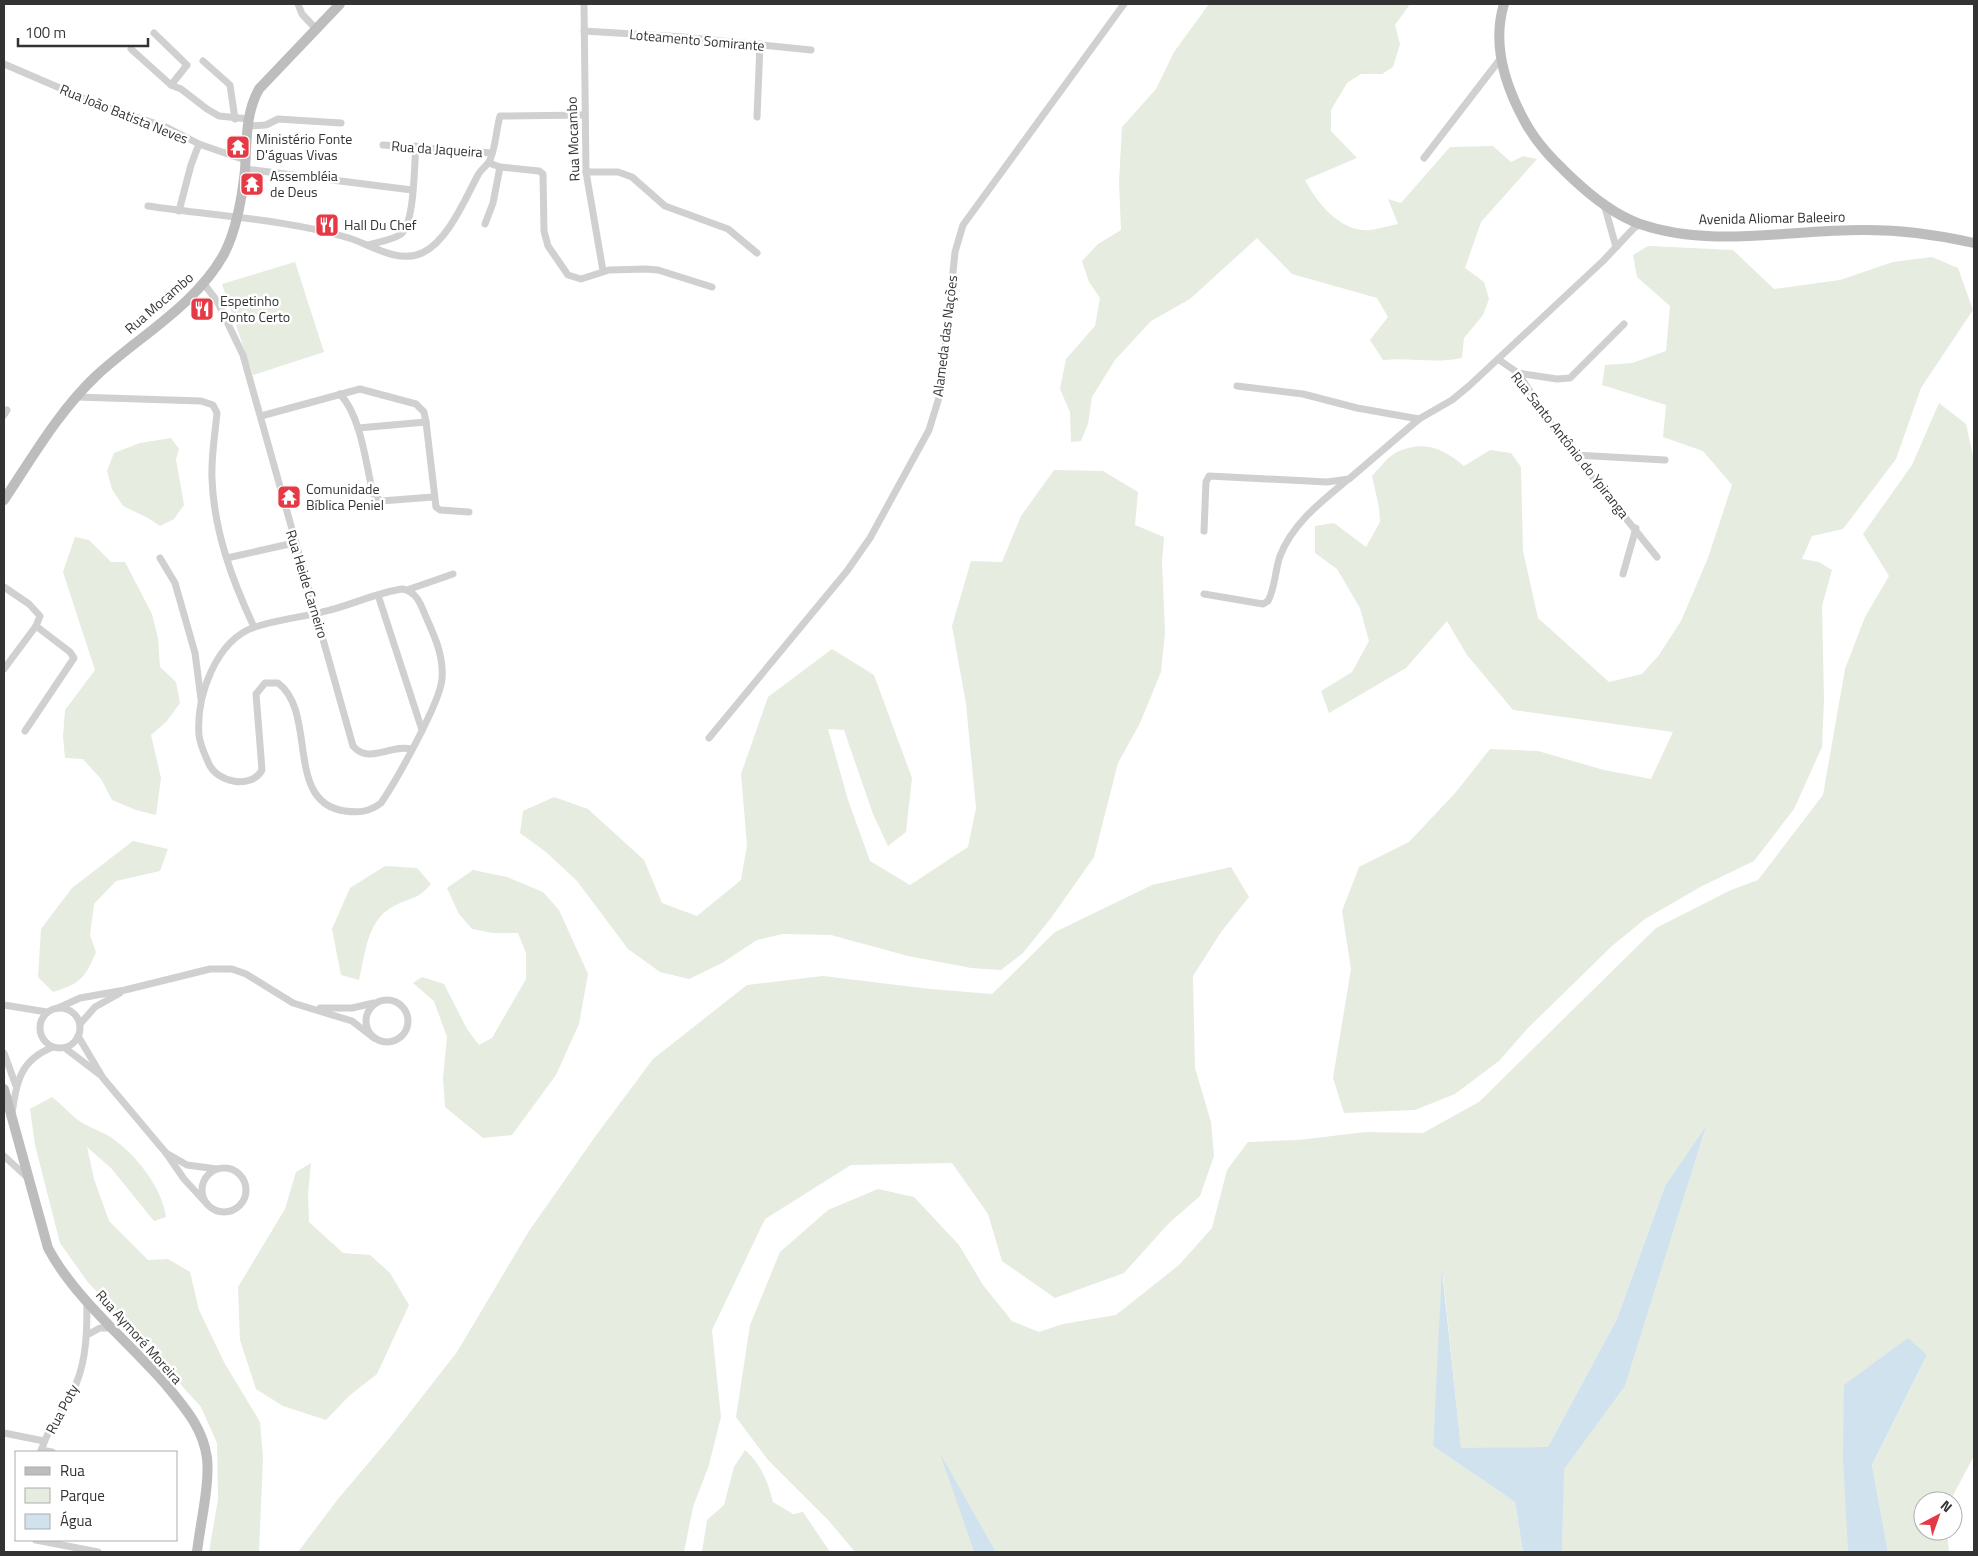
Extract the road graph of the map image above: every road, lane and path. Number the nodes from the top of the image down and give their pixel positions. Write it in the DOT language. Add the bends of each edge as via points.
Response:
graph roads {
  1 [pos="298,4"];
  2 [pos="340,4"];
  3 [pos="584,4"];
  4 [pos="1124,4"];
  5 [pos="1504,4"];
  6 [pos="316,29"];
  7 [pos="584,32"];
  8 [pos="154,33"];
  9 [pos="760,44"];
  10 [pos="131,49"];
  11 [pos="811,50"];
  12 [pos="1502,58"];
  13 [pos="203,61"];
  14 [pos="4,64"];
  15 [pos="171,85"];
  16 [pos="585,115"];
  17 [pos="757,117"];
  18 [pos="235,119"];
  19 [pos="248,122"];
  20 [pos="341,123"];
  21 [pos="199,144"];
  22 [pos="383,145"];
  23 [pos="416,146"];
  24 [pos="492,153"];
  25 [pos="1424,158"];
  26 [pos="489,163"];
  27 [pos="245,165"];
  28 [pos="500,167"];
  29 [pos="586,172"];
  30 [pos="412,190"];
  31 [pos="1603,204"];
  32 [pos="148,206"];
  33 [pos="180,211"];
  34 [pos="236,219"];
  35 [pos="485,224"];
  36 [pos="1641,224"];
  37 [pos="1974,243"];
  38 [pos="368,245"];
  39 [pos="1616,247"];
  40 [pos="757,252"];
  41 [pos="603,271"];
  42 [pos="204,284"];
  43 [pos="712,287"];
  44 [pos="1624,324"];
  45 [pos="1498,359"];
  46 [pos="1518,374"];
  47 [pos="1237,386"];
  48 [pos="340,394"];
  49 [pos="76,397"];
  50 [pos="262,416"];
  51 [pos="1419,419"];
  52 [pos="426,422"];
  53 [pos="358,428"];
  54 [pos="1574,454"];
  55 [pos="1665,460"];
  56 [pos="1349,479"];
  57 [pos="433,497"];
  58 [pos="4,500"];
  59 [pos="469,512"];
  60 [pos="1636,528"];
  61 [pos="1204,531"];
  62 [pos="294,543"];
  63 [pos="1657,557"];
  64 [pos="160,558"];
  65 [pos="227,558"];
  66 [pos="453,574"];
  67 [pos="1623,574"];
  68 [pos="4,587"];
  69 [pos="407,590"];
  70 [pos="1204,594"];
  71 [pos="378,595"];
  72 [pos="316,614"];
  73 [pos="37,624"];
  74 [pos="254,627"];
  75 [pos="4,669"];
  76 [pos="202,704"];
  77 [pos="422,730"];
  78 [pos="25,731"];
  79 [pos="709,738"];
  80 [pos="411,749"];
  81 [pos="125,990"];
  82 [pos="377,1002"];
  83 [pos="4,1005"];
  84 [pos="58,1008"];
  85 [pos="312,1008"];
  86 [pos="47,1012"];
  87 [pos="80,1024"];
  88 [pos="78,1036"];
  89 [pos="374,1038"];
  90 [pos="53,1047"];
  91 [pos="65,1048"];
  92 [pos="4,1053"];
  93 [pos="103,1078"];
  94 [pos="16,1086"];
  95 [pos="4,1089"];
  96 [pos="12,1116"];
  97 [pos="166,1153"];
  98 [pos="4,1156"];
  99 [pos="219,1169"];
  100 [pos="30,1181"];
  101 [pos="207,1204"];
  102 [pos="88,1300"];
  103 [pos="103,1324"];
  104 [pos="87,1335"];
  105 [pos="4,1433"];
  106 [pos="44,1441"];
  107 [pos="41,1451"];
  108 [pos="41,1541"];
  109 [pos="98,1552"];
  110 [pos="197,1552"];
  1 -- 6 [label="street" via="302,14"];
  2 -- 6 [label="main road, Rua Mocambo"];
  3 -- 7 [label="street, Rua Mocambo"];
  4 -- 79 [label="street, Alameda das Nações" via="963,225 955,252 935,412 929,430 870,538 847,571"];
  5 -- 12 [label="main road, Avenida Aliomar Baleeiro" via="1499,32"];
  6 -- 19 [label="main road, Rua Mocambo" via="259,89"];
  7 -- 9 [label="street, Loteamento Somirante"];
  7 -- 16 [label="street, Rua Mocambo"];
  8 -- 15 [label="street" via="187,65"];
  9 -- 11 [label="street, Loteamento Somirante"];
  9 -- 17 [label="street"];
  10 -- 15 [label="street"];
  12 -- 25 [label="street"];
  12 -- 31 [label="main road, Avenida Aliomar Baleeiro" via="1507,81 1531,133 1557,164"];
  13 -- 18 [label="street" via="230,85"];
  14 -- 21 [label="street, Rua João Batista Neves"];
  15 -- 18 [label="street" via="219,116"];
  16 -- 24 [label="street" via="502,115"];
  16 -- 29 [label="street, Rua Mocambo"];
  18 -- 19 [label="street"];
  19 -- 20 [label="street" via="266,125 278,120"];
  19 -- 27 [label="main road, Rua Mocambo"];
  21 -- 27 [label="street, Rua João Batista Neves"];
  21 -- 33 [label="street" via="190,165"];
  22 -- 23 [label="street, Rua da Jaqueira"];
  23 -- 24 [label="street, Rua da Jaqueira"];
  23 -- 30 [label="street"];
  24 -- 26 [label="street"];
  26 -- 28 [label="street"];
  26 -- 38 [label="street" via="480,172 445,232 421,254 400,256"];
  27 -- 30 [label="street, Rua João Batista Neves"];
  27 -- 34 [label="main road, Rua Mocambo"];
  28 -- 35 [label="street" via="494,203"];
  28 -- 41 [label="street" via="539,171 544,177 544,231 554,258 568,275 575,279 587,278"];
  29 -- 40 [label="street" via="618,172 632,177 664,206 728,229"];
  29 -- 41 [label="street, Rua Mocambo"];
  30 -- 38 [label="street" via="407,227 402,233"];
  31 -- 36 [label="main road, Avenida Aliomar Baleeiro"];
  31 -- 39 [label="street"];
  32 -- 33 [label="street"];
  33 -- 34 [label="street"];
  34 -- 38 [label="street" via="298,226"];
  34 -- 42 [label="main road, Rua Mocambo" via="225,252"];
  36 -- 37 [label="main road, Avenida Aliomar Baleeiro" via="1688,234 1719,236 1864,230 1911,232"];
  36 -- 39 [label="street"];
  39 -- 45 [label="street"];
  41 -- 43 [label="street" via="658,270"];
  42 -- 49 [label="main road, Rua Mocambo" via="122,353"];
  42 -- 50 [label="street, Rua Heide Carneiro" via="222,310 242,355"];
  44 -- 46 [label="street" via="1570,378"];
  45 -- 46 [label="street, Rua Santo Antônio do Ypiranga"];
  45 -- 51 [label="street" via="1452,400"];
  46 -- 54 [label="street, Rua Santo Antônio do Ypiranga"];
  47 -- 51 [label="street" via="1303,394"];
  48 -- 50 [label="street"];
  48 -- 52 [label="street" via="360,389 416,404 424,412"];
  48 -- 53 [label="street" via="350,406"];
  49 -- 58 [label="main road, Rua Mocambo"];
  49 -- 65 [label="street" via="201,400 213,405 216,413 212,476 214,498"];
  50 -- 62 [label="street, Rua Heide Carneiro"];
  51 -- 56 [label="street"];
  52 -- 53 [label="street"];
  52 -- 57 [label="street"];
  53 -- 57 [label="street" via="373,494 381,501"];
  54 -- 55 [label="street"];
  54 -- 60 [label="street, Rua Santo Antônio do Ypiranga"];
  56 -- 61 [label="street" via="1327,482 1209,476"];
  56 -- 70 [label="street" via="1308,512 1292,533 1280,558 1268,601 1263,604"];
  57 -- 59 [label="street" via="438,509"];
  60 -- 63 [label="street, Rua Santo Antônio do Ypiranga"];
  60 -- 67 [label="street"];
  62 -- 65 [label="street"];
  62 -- 72 [label="street, Rua Heide Carneiro"];
  64 -- 76 [label="street" via="174,583 195,653"];
  65 -- 74 [label="street"];
  66 -- 69 [label="street"];
  68 -- 73 [label="street" via="36,610 40,616"];
  69 -- 71 [label="street"];
  69 -- 77 [label="street" via="420,601 439,648 442,669 437,697"];
  71 -- 72 [label="street"];
  71 -- 77 [label="street"];
  72 -- 74 [label="street"];
  72 -- 80 [label="street, Rua Heide Carneiro" via="353,746 369,755 398,748"];
  73 -- 75 [label="street"];
  73 -- 78 [label="street" via="74,658"];
  74 -- 76 [label="street" via="235,639 216,659"];
  76 -- 80 [label="street" via="199,735 211,768 230,780 244,782 262,770 256,694 260,686 269,681 278,682 291,697 300,723 311,789 319,798 340,810 367,811 381,803"];
  77 -- 80 [label="street"];
  81 -- 84 [label="street" via="80,998"];
  81 -- 85 [label="street" via="210,969 232,969 293,1003"];
  81 -- 87 [label="street" via="99,1004"];
  82 -- 85 [label="street" via="340,1009"];
  82 -- 89 [label="street" via="366,1018 368,1033"];
  82 -- 89 [label="street" via="390,1000 403,1007 408,1026 395,1042"];
  83 -- 86 [label="street"];
  84 -- 86 [label="street"];
  84 -- 87 [label="street" via="74,1013"];
  85 -- 89 [label="street" via="352,1021"];
  86 -- 90 [label="street" via="41,1022 41,1034"];
  87 -- 88 [label="street"];
  88 -- 91 [label="street"];
  88 -- 93 [label="street"];
  90 -- 91 [label="street"];
  90 -- 94 [label="street" via="30,1059"];
  91 -- 93 [label="street"];
  92 -- 94 [label="street"];
  93 -- 97 [label="street"];
  94 -- 96 [label="street"];
  95 -- 96 [label="main road"];
  96 -- 100 [label="main road"];
  97 -- 99 [label="street" via="187,1165"];
  97 -- 101 [label="street"];
  98 -- 100 [label="street"];
  99 -- 101 [label="street" via="212,1172 204,1183 202,1190"];
  99 -- 101 [label="street" via="233,1170 244,1180 244,1201 226,1212"];
  100 -- 102 [label="main road, Rua Aymoré Moreira" via="48,1248"];
  102 -- 103 [label="main road, Rua Aymoré Moreira"];
  102 -- 104 [label="street, Rua Poty"];
  103 -- 104 [label="street"];
  103 -- 110 [label="main road, Rua Aymoré Moreira" via="114,1328 191,1416 201,1435 207,1470"];
  104 -- 106 [label="street, Rua Poty" via="76,1385"];
  105 -- 106 [label="street"];
  106 -- 107 [label="street, Rua Poty"];
  108 -- 109 [label="street"];
}
